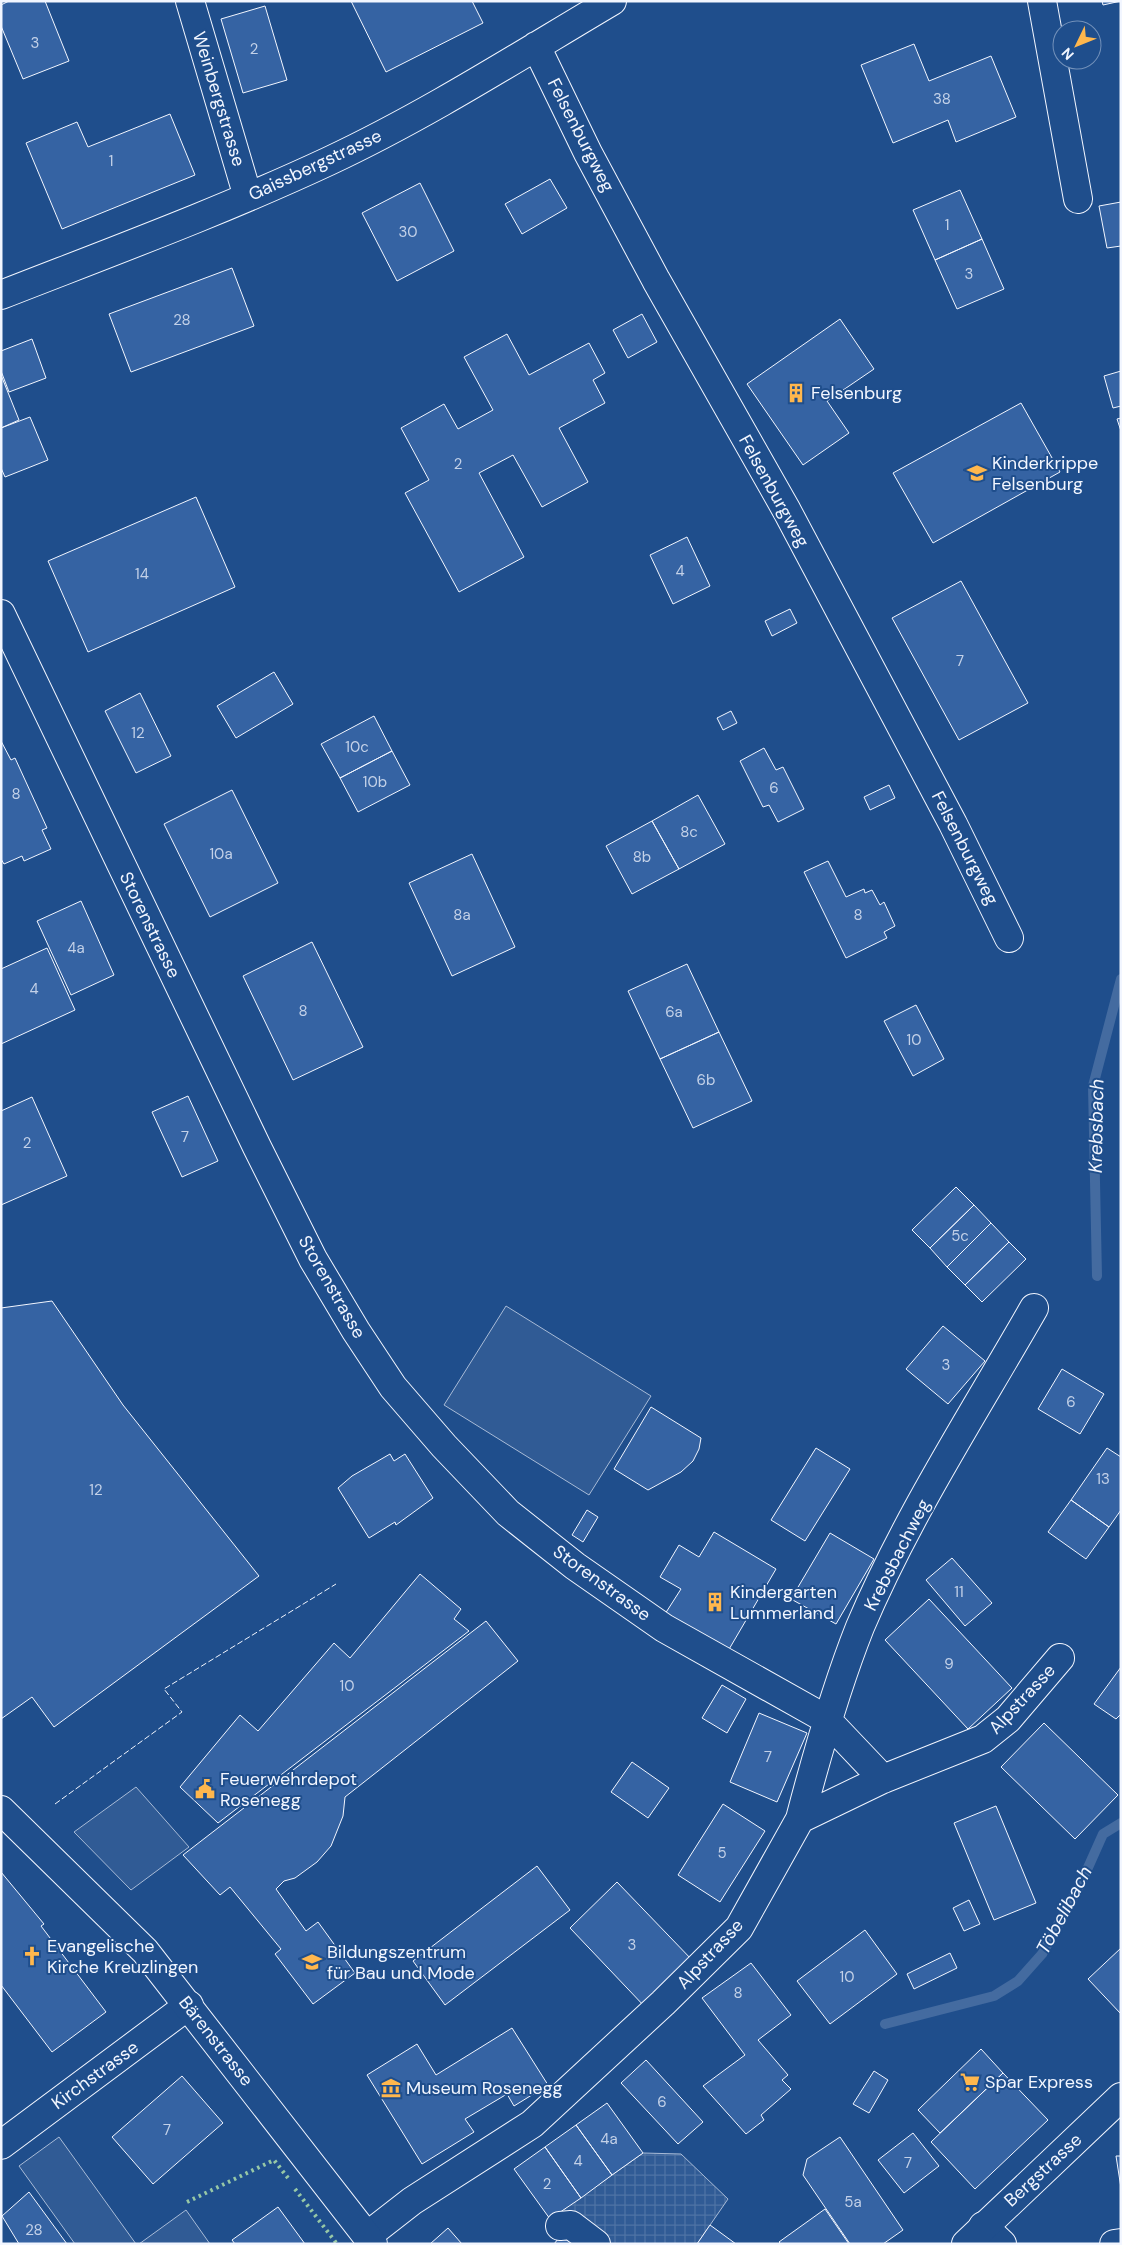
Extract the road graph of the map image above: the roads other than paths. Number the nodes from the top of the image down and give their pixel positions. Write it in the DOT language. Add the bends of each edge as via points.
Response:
graph roads {
  1 [pos="190,1"];
  2 [pos="612,1"];
  3 [pos="1042,1"];
  4 [pos="536,46"];
  5 [pos="248,196"];
  6 [pos="1078,199"];
  7 [pos="1,296"];
  8 [pos="1,614"];
  9 [pos="1009,938"];
  10 [pos="1034,1308"];
  11 [pos="1060,1658"];
  12 [pos="826,1719"];
  13 [pos="883,1779"];
  14 [pos="1,1810"];
  15 [pos="800,1818"];
  16 [pos="189,2005"];
  17 [pos="1121,2097"];
  18 [pos="1,2145"];
  19 [pos="560,2226"];
  20 [pos="984,2238"];
  21 [pos="370,2240"];
  22 [pos="1121,2243"];
  23 [pos="596,2244"];
  24 [pos="1114,2244"];
  1 -- 5 [label="street, Weinbergstrasse"];
  2 -- 4 [label="street, Gaissbergstrasse"];
  3 -- 6 [label="street"];
  4 -- 5 [label="street, Gaissbergstrasse" via="409,120"];
  4 -- 9 [label="street, Felsenburgweg" via="588,153 949,815"];
  5 -- 7 [label="street, Gaissbergstrasse"];
  8 -- 12 [label="street, Storenstrasse" via="309,1250 393,1387 508,1513 574,1566 664,1628"];
  10 -- 12 [label="street, Krebsbachweg" via="902,1539 860,1627"];
  11 -- 13 [label="street, Alpstrasse" via="1008,1719 983,1740"];
  12 -- 13 [label="street, Storenstrasse"];
  12 -- 15 [label="street, Krebsbachweg"];
  13 -- 15 [label="street, Alpstrasse"];
  14 -- 16 [label="street, Bärenstrasse" via="119,1923"];
  15 -- 21 [label="street, Alpstrasse" via="739,1928 663,2003 532,2124 412,2202"];
  16 -- 18 [label="street, Kirchstrasse"];
  16 -- 21 [label="street, Bärenstrasse"];
  17 -- 20 [label="street, Bergstrasse"];
  19 -- 23 [label="street" via="571,2225"];
  22 -- 24 [label="street"];
}
